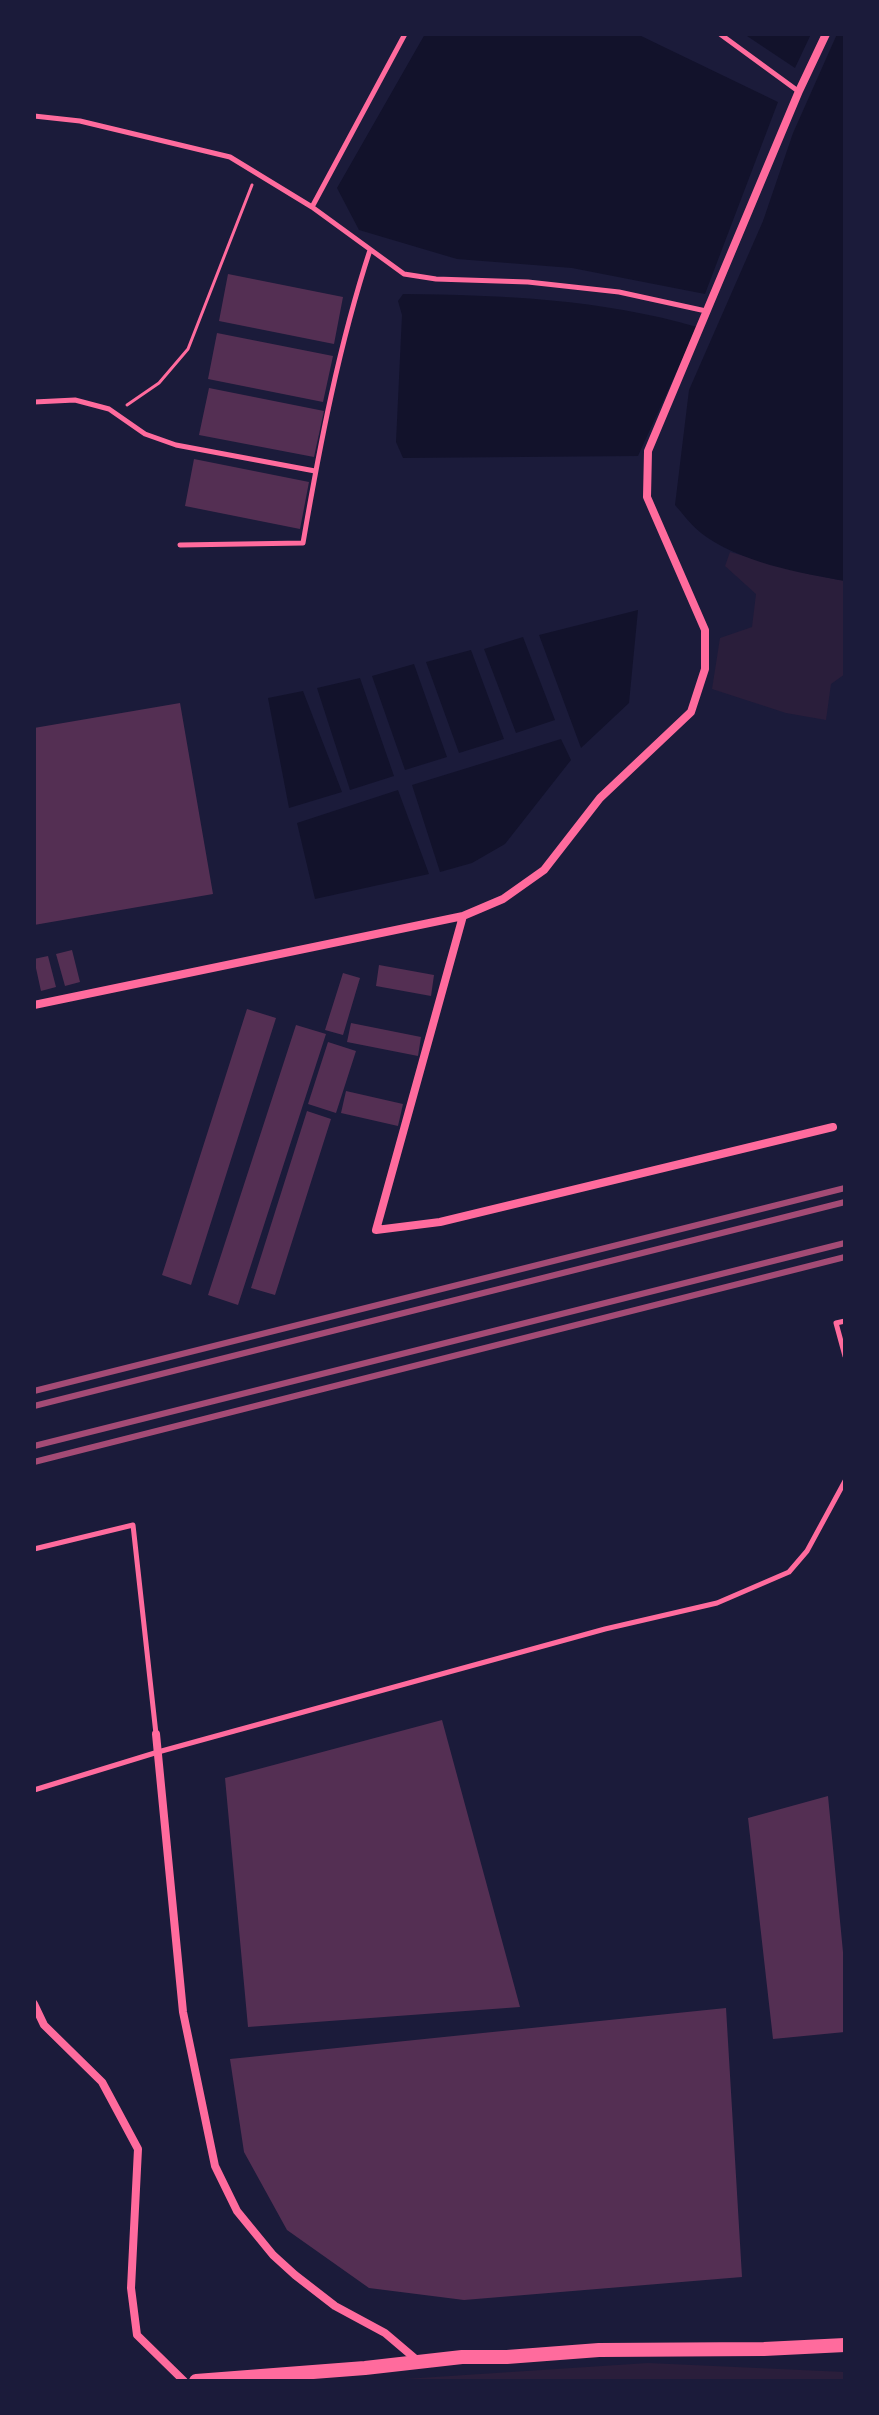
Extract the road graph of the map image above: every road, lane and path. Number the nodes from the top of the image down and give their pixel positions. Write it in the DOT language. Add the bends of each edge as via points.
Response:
graph roads {
  1 [pos="405,34"];
  2 [pos="720,34"];
  3 [pos="826,34"];
  4 [pos="799,91"];
  5 [pos="34,116"];
  6 [pos="256,174"];
  7 [pos="312,207"];
  8 [pos="370,250"];
  9 [pos="709,312"];
  10 [pos="34,402"];
  11 [pos="109,409"];
  12 [pos="315,471"];
  13 [pos="180,545"];
  14 [pos="463,916"];
  15 [pos="34,1005"];
  16 [pos="833,1127"];
  17 [pos="845,1321"];
  18 [pos="845,1356"];
  19 [pos="845,1481"];
  20 [pos="34,1549"];
  21 [pos="156,1734"];
  22 [pos="158,1752"];
  23 [pos="34,1790"];
  24 [pos="34,2004"];
  25 [pos="845,2345"];
  26 [pos="418,2361"];
  27 [pos="184,2381"];
  28 [pos="196,2381"];
  1 -- 7 [label="lane"];
  2 -- 4 [label="lane"];
  3 -- 4 [label="street"];
  4 -- 9 [label="street"];
  5 -- 6 [label="lane" via="80,121 230,157"];
  6 -- 7 [label="lane"];
  6 -- 11 [label="path" via="188,349 159,383 128,405"];
  7 -- 8 [label="lane"];
  8 -- 9 [label="lane" via="404,274 619,292"];
  8 -- 12 [label="lane" via="349,315"];
  9 -- 14 [label="street" via="648,451 647,497 705,630 705,669 691,712 600,798 544,870 503,899"];
  10 -- 11 [label="lane" via="75,400"];
  11 -- 12 [label="lane" via="145,434 176,445"];
  12 -- 13 [label="lane" via="303,543"];
  14 -- 15 [label="street"];
  14 -- 16 [label="street" via="376,1230 440,1222"];
  17 -- 18 [label="lane" via="836,1323"];
  19 -- 22 [label="lane" via="807,1551 789,1572 717,1603"];
  20 -- 21 [label="lane" via="133,1525"];
  21 -- 22 [label="street"];
  22 -- 23 [label="lane"];
  22 -- 26 [label="street" via="183,2012 215,2166 237,2211 273,2255 335,2306 385,2333"];
  24 -- 27 [label="street" via="44,2025 102,2082 138,2149 131,2288 137,2335"];
  25 -- 26 [label="street" via="599,2350"];
  26 -- 28 [label="street"];
}
